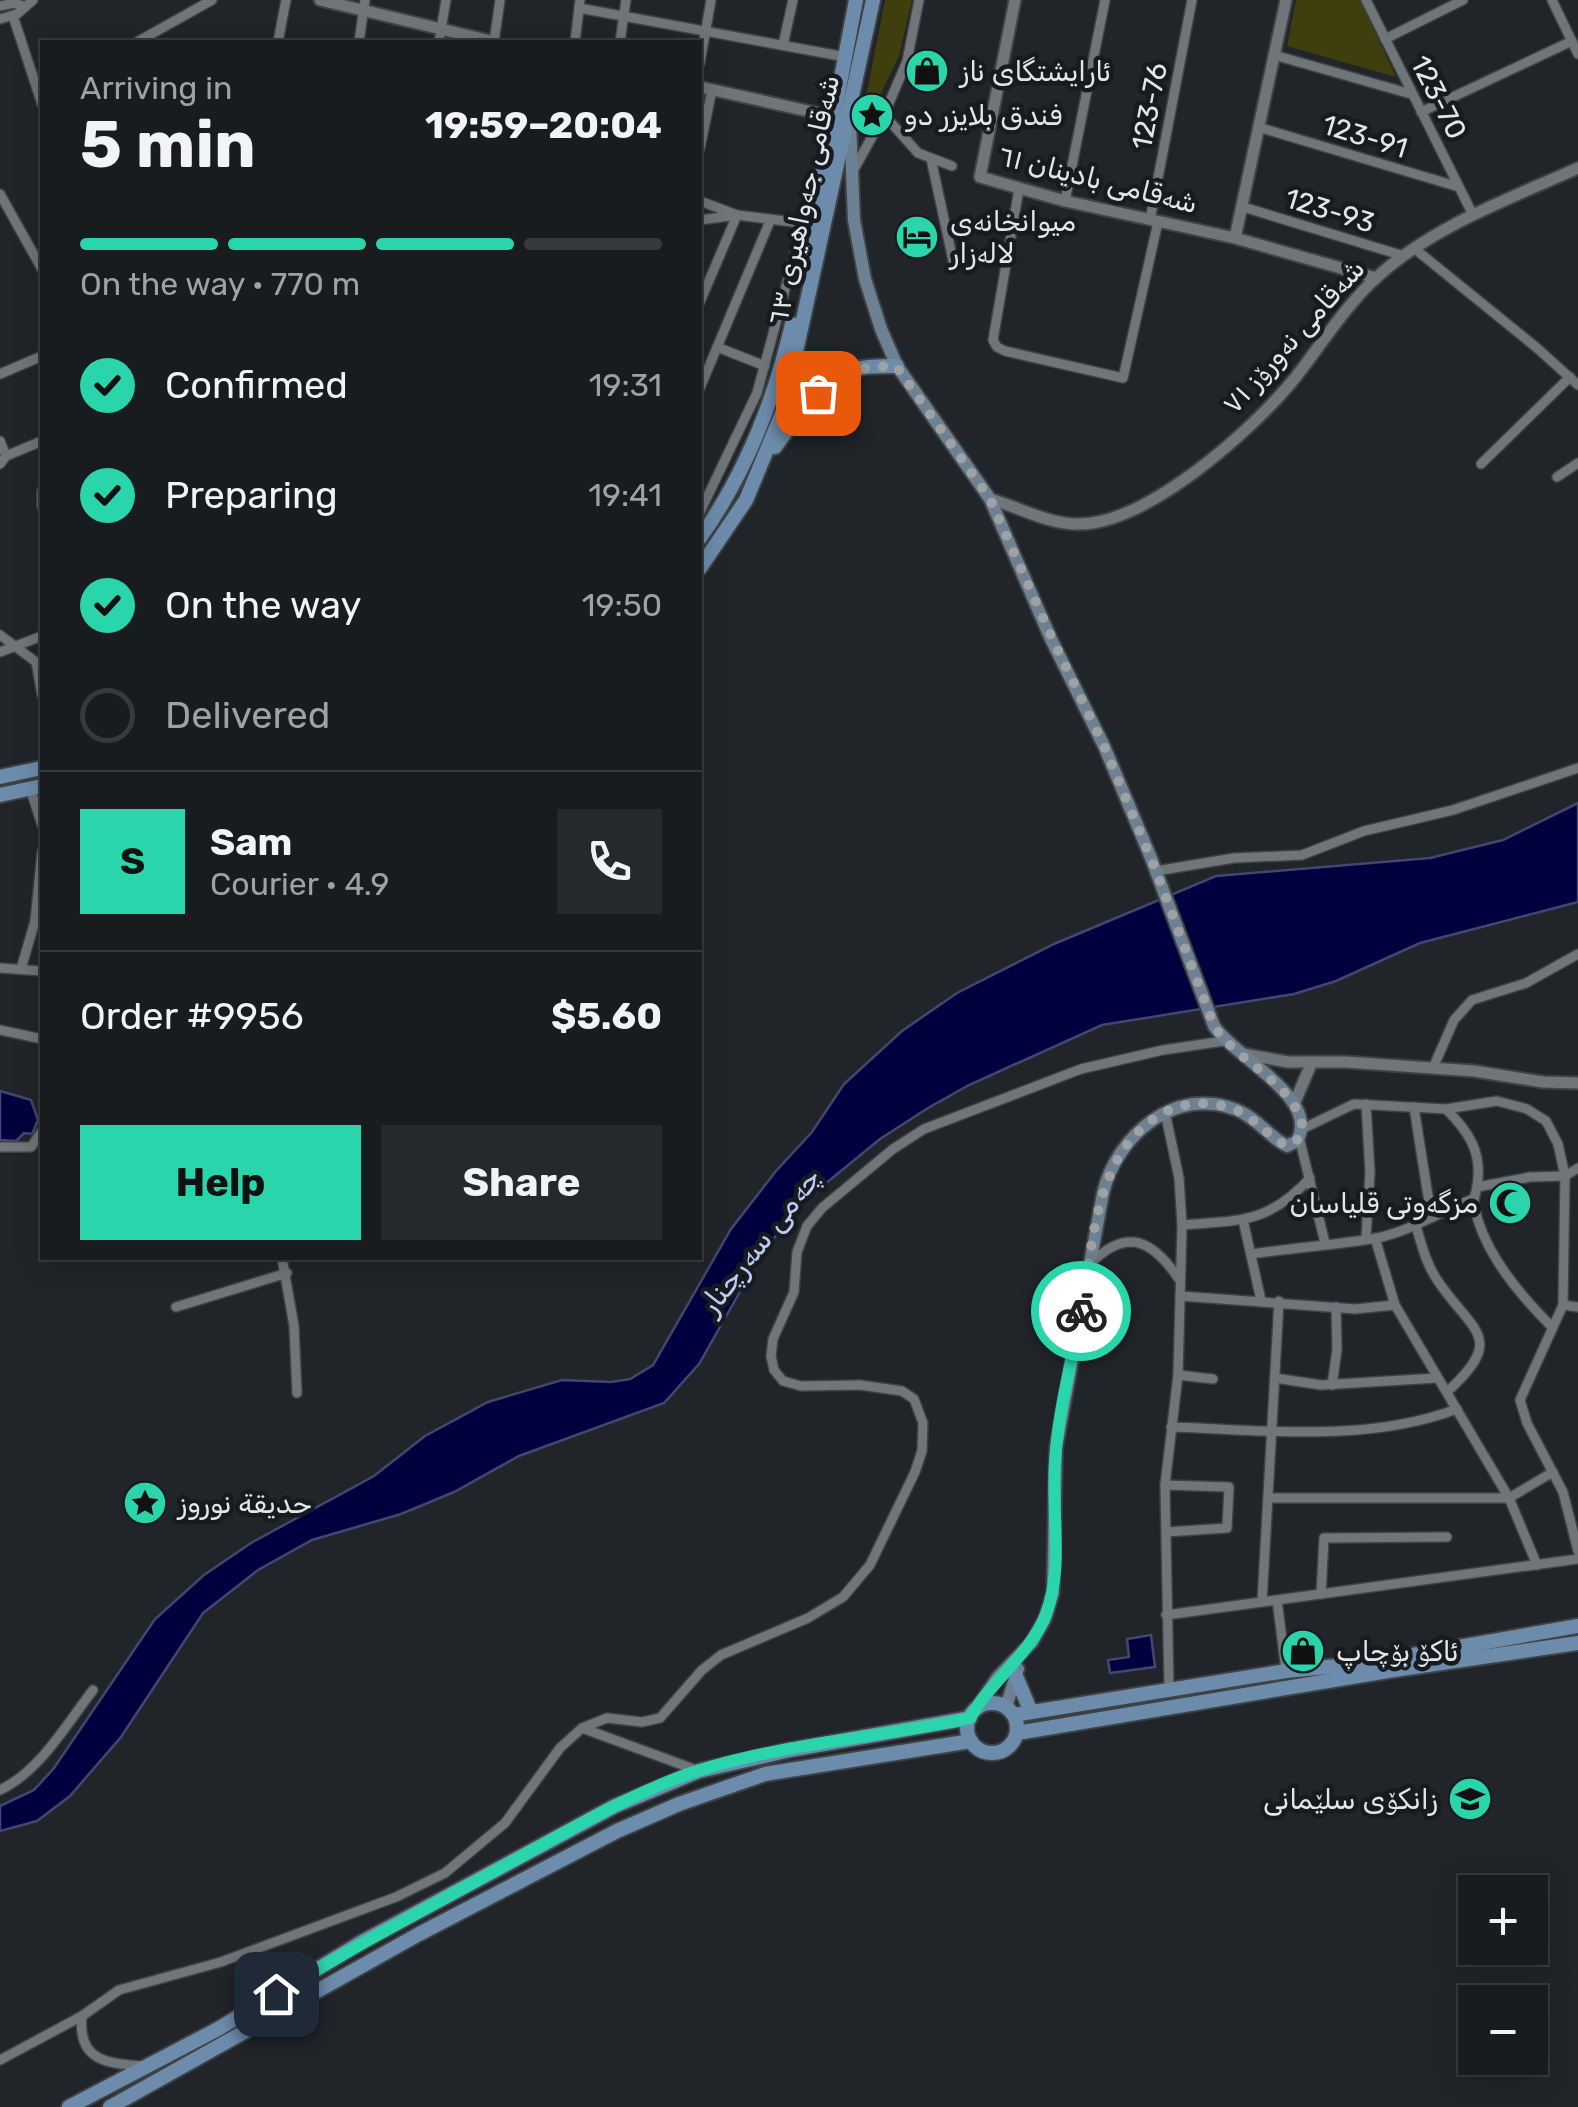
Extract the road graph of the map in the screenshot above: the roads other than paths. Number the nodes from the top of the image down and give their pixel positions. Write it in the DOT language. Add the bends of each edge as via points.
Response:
graph roads {
  1 [pos="212,0"];
  2 [pos="286,0"];
  3 [pos="320,0"];
  4 [pos="446,0"];
  5 [pos="500,0"];
  6 [pos="626,0"];
  7 [pos="710,0"];
  8 [pos="793,0"];
  9 [pos="856,0"];
  10 [pos="873,0"];
  11 [pos="919,0"];
  12 [pos="1016,0"];
  13 [pos="1105,0"];
  14 [pos="1192,0"];
  15 [pos="1286,0"];
  16 [pos="1366,0"];
  17 [pos="1463,0"];
  18 [pos="1552,0"];
  19 [pos="28,3"];
  20 [pos="580,4"];
  21 [pos="0,6"];
  22 [pos="364,6"];
  23 [pos="12,16"];
  24 [pos="624,16"];
  25 [pos="0,20"];
  26 [pos="705,31"];
  27 [pos="440,36"];
  28 [pos="141,40"];
  29 [pos="278,40"];
  30 [pos="359,40"];
  31 [pos="476,40"];
  32 [pos="494,40"];
  33 [pos="575,40"];
  34 [pos="620,40"];
  35 [pos="1384,40"];
  36 [pos="1572,41"];
  37 [pos="782,45"];
  38 [pos="702,50"];
  39 [pos="1578,54"];
  40 [pos="1274,55"];
  41 [pos="846,56"];
  42 [pos="706,88"];
  43 [pos="40,92"];
  44 [pos="1412,94"];
  45 [pos="849,106"];
  46 [pos="1421,112"];
  47 [pos="884,115"];
  48 [pos="835,116"];
  49 [pos="1258,127"];
  50 [pos="702,128"];
  51 [pos="930,160"];
  52 [pos="831,165"];
  53 [pos="952,166"];
  54 [pos="1578,168"];
  55 [pos="852,173"];
  56 [pos="1460,188"];
  57 [pos="1018,189"];
  58 [pos="0,194"];
  59 [pos="702,201"];
  60 [pos="1065,201"];
  61 [pos="1243,207"];
  62 [pos="737,215"];
  63 [pos="1472,215"];
  64 [pos="702,220"];
  65 [pos="770,221"];
  66 [pos="1154,221"];
  67 [pos="809,224"];
  68 [pos="1236,238"];
  69 [pos="1410,253"];
  70 [pos="40,265"];
  71 [pos="954,265"];
  72 [pos="1376,278"];
  73 [pos="702,297"];
  74 [pos="716,348"];
  75 [pos="40,357"];
  76 [pos="764,366"];
  77 [pos="896,366"];
  78 [pos="703,373"];
  79 [pos="0,374"];
  80 [pos="1574,381"];
  81 [pos="0,441"];
  82 [pos="40,442"];
  83 [pos="765,459"];
  84 [pos="3,460"];
  85 [pos="1578,463"];
  86 [pos="1481,464"];
  87 [pos="1557,477"];
  88 [pos="990,499"];
  89 [pos="702,508"];
  90 [pos="702,535"];
  91 [pos="702,565"];
  92 [pos="0,635"];
  93 [pos="40,637"];
  94 [pos="16,647"];
  95 [pos="0,652"];
  96 [pos="40,682"];
  97 [pos="40,768"];
  98 [pos="1578,768"];
  99 [pos="0,776"];
  100 [pos="36,787"];
  101 [pos="0,795"];
  102 [pos="40,812"];
  103 [pos="40,872"];
  104 [pos="1157,874"];
  105 [pos="1578,954"];
  106 [pos="0,968"];
  107 [pos="21,969"];
  108 [pos="40,971"];
  109 [pos="0,1030"];
  110 [pos="40,1039"];
  111 [pos="1224,1041"];
  112 [pos="1238,1052"];
  113 [pos="1312,1062"];
  114 [pos="1432,1068"];
  115 [pos="1578,1083"];
  116 [pos="1294,1104"];
  117 [pos="1366,1104"];
  118 [pos="1414,1108"];
  119 [pos="1446,1109"];
  120 [pos="1165,1112"];
  121 [pos="1301,1133"];
  122 [pos="40,1134"];
  123 [pos="0,1147"];
  124 [pos="1578,1168"];
  125 [pos="1565,1176"];
  126 [pos="1310,1178"];
  127 [pos="1477,1187"];
  128 [pos="1473,1199"];
  129 [pos="1431,1215"];
  130 [pos="1243,1220"];
  131 [pos="1182,1225"];
  132 [pos="1416,1226"];
  133 [pos="1565,1226"];
  134 [pos="1578,1229"];
  135 [pos="1370,1238"];
  136 [pos="1325,1243"];
  137 [pos="1250,1254"];
  138 [pos="283,1260"];
  139 [pos="1090,1264"];
  140 [pos="287,1273"];
  141 [pos="1181,1281"];
  142 [pos="1180,1296"];
  143 [pos="1261,1300"];
  144 [pos="1279,1302"];
  145 [pos="1395,1305"];
  146 [pos="1563,1305"];
  147 [pos="176,1307"];
  148 [pos="1336,1307"];
  149 [pos="1578,1308"];
  150 [pos="1552,1327"];
  151 [pos="1178,1376"];
  152 [pos="1275,1378"];
  153 [pos="1436,1378"];
  154 [pos="1213,1379"];
  155 [pos="1332,1385"];
  156 [pos="1447,1392"];
  157 [pos="297,1393"];
  158 [pos="1458,1410"];
  159 [pos="1171,1427"];
  160 [pos="1272,1430"];
  161 [pos="1553,1472"];
  162 [pos="1166,1484"];
  163 [pos="1268,1498"];
  164 [pos="1509,1498"];
  165 [pos="1166,1532"];
  166 [pos="1447,1537"];
  167 [pos="1578,1551"];
  168 [pos="1578,1559"];
  169 [pos="1536,1565"];
  170 [pos="1321,1594"];
  171 [pos="1278,1600"];
  172 [pos="1262,1602"];
  173 [pos="1166,1615"];
  174 [pos="1578,1626"];
  175 [pos="1578,1643"];
  176 [pos="1024,1653"];
  177 [pos="1286,1671"];
  178 [pos="1015,1674"];
  179 [pos="1169,1689"];
  180 [pos="94,1690"];
  181 [pos="1010,1711"];
  182 [pos="1031,1712"];
  183 [pos="972,1715"];
  184 [pos="582,1728"];
  185 [pos="1016,1733"];
  186 [pos="971,1741"];
  187 [pos="699,1771"];
  188 [pos="0,1790"];
  189 [pos="82,2016"];
  190 [pos="0,2060"];
  191 [pos="148,2066"];
  192 [pos="117,2106"];
  193 [pos="70,2107"];
  1 -- 28 [label="street"];
  2 -- 29 [label="street"];
  3 -- 22 [label="street"];
  4 -- 27 [label="street"];
  5 -- 32 [label="street"];
  6 -- 24 [label="street"];
  7 -- 26 [label="street"];
  8 -- 37 [label="street"];
  9 -- 41 [label="main road, شەقامی جەواهیری ٦٣"];
  10 -- 45 [label="main road, شەقامی جەواهیری ٦٣"];
  11 -- 47 [label="street" via="907,61"];
  12 -- 57 [label="street, شەقامی بادینان ٦١" via="980,177"];
  13 -- 60 [label="street"];
  14 -- 66 [label="street, 123-76"];
  15 -- 40 [label="street"];
  16 -- 35 [label="street, 123-70"];
  17 -- 35 [label="street"];
  18 -- 36 [label="street"];
  19 -- 21 [label="street"];
  19 -- 23 [label="street"];
  20 -- 24 [label="street"];
  20 -- 33 [label="street"];
  22 -- 27 [label="street"];
  22 -- 30 [label="street"];
  23 -- 25 [label="street"];
  23 -- 43 [label="street"];
  24 -- 26 [label="street"];
  24 -- 34 [label="street"];
  26 -- 37 [label="street"];
  26 -- 38 [label="street"];
  27 -- 31 [label="street"];
  35 -- 44 [label="street, 123-70"];
  36 -- 39 [label="street"];
  36 -- 46 [label="street"];
  37 -- 41 [label="street"];
  40 -- 44 [label="street"];
  40 -- 49 [label="street"];
  41 -- 48 [label="main road, شەقامی جەواهیری ٦٣"];
  42 -- 48 [label="street"];
  42 -- 50 [label="street"];
  44 -- 46 [label="street, 123-70"];
  45 -- 52 [label="main road, شەقامی جەواهیری ٦٣"];
  45 -- 55 [label="main road"];
  46 -- 56 [label="street, 123-70"];
  47 -- 51 [label="street"];
  47 -- 55 [label="street"];
  48 -- 52 [label="main road, شەقامی جەواهیری ٦٣"];
  49 -- 56 [label="street, 123-91"];
  49 -- 61 [label="street"];
  51 -- 53 [label="street"];
  51 -- 71 [label="street"];
  52 -- 67 [label="main road, شەقامی جەواهیری ٦٣"];
  52 -- 83 [label="main road, شەقامی جەواهیری ٦٣" via="783,411"];
  54 -- 63 [label="street, شەقامی نەورۆز ٧١"];
  55 -- 77 [label="main road" via="864,279"];
  56 -- 63 [label="street, 123-70"];
  57 -- 60 [label="street, شەقامی بادینان ٦١"];
  57 -- 66 [label="street, 123-76" via="994,340 997,347 1038,359 1123,378"];
  58 -- 70 [label="street"];
  59 -- 62 [label="street"];
  60 -- 66 [label="street, شەقامی بادینان ٦١"];
  61 -- 68 [label="street"];
  61 -- 69 [label="street, 123-93"];
  62 -- 64 [label="street"];
  62 -- 65 [label="street"];
  62 -- 73 [label="street"];
  63 -- 69 [label="street, شەقامی نەورۆز ٧١"];
  65 -- 67 [label="street"];
  65 -- 74 [label="street"];
  66 -- 68 [label="street, شەقامی بادینان ٦١"];
  67 -- 76 [label="street"];
  67 -- 90 [label="main road, شەقامی جەواهیری ٦٣" via="775,389 753,448"];
  68 -- 72 [label="street, شەقامی بادینان ٦١"];
  69 -- 72 [label="street, شەقامی نەورۆز ٧١"];
  69 -- 80 [label="street"];
  72 -- 88 [label="street, شەقامی نەورۆز ٧١" via="1274,401 1154,501 1113,519 1078,524"];
  74 -- 76 [label="street"];
  74 -- 78 [label="street"];
  75 -- 79 [label="street"];
  76 -- 89 [label="street"];
  77 -- 83 [label="main road" via="842,372"];
  77 -- 88 [label="main road"];
  80 -- 86 [label="street"];
  81 -- 84 [label="street"];
  82 -- 84 [label="street"];
  83 -- 91 [label="main road, شەقامی جەواهیری ٦٣"];
  85 -- 87 [label="street"];
  88 -- 104 [label="main road"];
  92 -- 94 [label="street"];
  93 -- 94 [label="street"];
  94 -- 95 [label="street"];
  94 -- 96 [label="street" via="36,662"];
  97 -- 99 [label="main road"];
  98 -- 104 [label="street" via="1453,810 1364,830 1302,855 1234,858"];
  100 -- 101 [label="main road"];
  100 -- 102 [label="street"];
  103 -- 107 [label="street"];
  104 -- 111 [label="main road"];
  105 -- 114 [label="street" via="1526,983 1472,1000 1454,1020"];
  106 -- 107 [label="street"];
  107 -- 108 [label="street"];
  109 -- 110 [label="street"];
  111 -- 112 [label="main road"];
  111 -- 184 [label="street" via="1081,1069 924,1130 814,1217 797,1252 794,1292 772,1338 774,1370 801,1386 891,1387 909,1394 922,1423 915,1472 870,1565 843,1598 721,1655 660,1718 607,1718"];
  112 -- 113 [label="street"];
  112 -- 116 [label="main road"];
  113 -- 114 [label="street"];
  113 -- 116 [label="street"];
  114 -- 115 [label="street"];
  116 -- 121 [label="main road"];
  117 -- 118 [label="street"];
  117 -- 121 [label="street" via="1346,1105"];
  117 -- 135 [label="street"];
  118 -- 119 [label="street"];
  118 -- 129 [label="street"];
  119 -- 125 [label="street" via="1496,1101 1539,1114 1558,1144"];
  119 -- 127 [label="street" via="1472,1138"];
  120 -- 121 [label="main road" via="1188,1104 1222,1106 1251,1118 1285,1145"];
  120 -- 131 [label="street"];
  120 -- 139 [label="main road" via="1130,1139 1110,1171"];
  121 -- 126 [label="street"];
  122 -- 123 [label="street" via="31,1148"];
  124 -- 125 [label="street"];
  125 -- 127 [label="street"];
  125 -- 133 [label="street"];
  126 -- 130 [label="street" via="1278,1208"];
  126 -- 136 [label="street"];
  127 -- 128 [label="street"];
  128 -- 129 [label="street"];
  128 -- 150 [label="street" via="1515,1287"];
  129 -- 132 [label="street"];
  130 -- 131 [label="street"];
  130 -- 137 [label="street"];
  131 -- 141 [label="street"];
  132 -- 135 [label="street"];
  132 -- 156 [label="street" via="1431,1271 1472,1320 1479,1342 1471,1369"];
  133 -- 134 [label="street"];
  133 -- 146 [label="street"];
  135 -- 136 [label="street"];
  135 -- 145 [label="street"];
  136 -- 137 [label="street"];
  137 -- 143 [label="street"];
  138 -- 140 [label="street"];
  139 -- 141 [label="street" via="1113,1244 1142,1243"];
  139 -- 176 [label="main road" via="1056,1448 1052,1593"];
  140 -- 147 [label="street"];
  140 -- 157 [label="street"];
  141 -- 142 [label="street"];
  142 -- 143 [label="street"];
  142 -- 151 [label="street"];
  143 -- 144 [label="street"];
  144 -- 148 [label="street"];
  144 -- 152 [label="street"];
  145 -- 148 [label="street"];
  145 -- 153 [label="street"];
  146 -- 149 [label="street"];
  146 -- 150 [label="street"];
  148 -- 155 [label="street"];
  150 -- 161 [label="street" via="1520,1400"];
  151 -- 154 [label="street"];
  151 -- 159 [label="street"];
  152 -- 155 [label="street"];
  152 -- 160 [label="street"];
  153 -- 155 [label="street"];
  153 -- 156 [label="street"];
  156 -- 158 [label="street"];
  158 -- 160 [label="street" via="1368,1431"];
  158 -- 164 [label="street"];
  159 -- 160 [label="street"];
  159 -- 162 [label="street"];
  160 -- 163 [label="street"];
  161 -- 164 [label="street"];
  161 -- 167 [label="street"];
  162 -- 165 [label="street"];
  162 -- 165 [label="street" via="1229,1487 1226,1528"];
  163 -- 164 [label="street"];
  163 -- 172 [label="street"];
  164 -- 169 [label="street"];
  165 -- 173 [label="street"];
  166 -- 170 [label="street" via="1324,1538"];
  168 -- 169 [label="street"];
  169 -- 170 [label="street"];
  170 -- 171 [label="street"];
  171 -- 172 [label="street"];
  171 -- 177 [label="street"];
  172 -- 173 [label="street"];
  173 -- 179 [label="street"];
  174 -- 177 [label="main road"];
  175 -- 185 [label="main road"];
  176 -- 178 [label="main road"];
  176 -- 183 [label="main road"];
  177 -- 179 [label="main road"];
  178 -- 181 [label="main road"];
  178 -- 182 [label="main road"];
  179 -- 182 [label="main road"];
  180 -- 188 [label="street" via="40,1759"];
  181 -- 182 [label="main road"];
  181 -- 183 [label="main road" via="992,1703"];
  181 -- 185 [label="main road"];
  183 -- 186 [label="main road"];
  183 -- 187 [label="main road"];
  184 -- 187 [label="street"];
  184 -- 189 [label="street" via="505,1823 445,1873 221,1962 119,1990"];
  185 -- 186 [label="main road" via="1008,1747 992,1753"];
  186 -- 192 [label="main road" via="765,1774 680,1804 418,1934"];
  187 -- 191 [label="main road" via="544,1844"];
  189 -- 190 [label="street"];
  189 -- 191 [label="street" via="80,2033 94,2056"];
  191 -- 193 [label="main road"];
}
